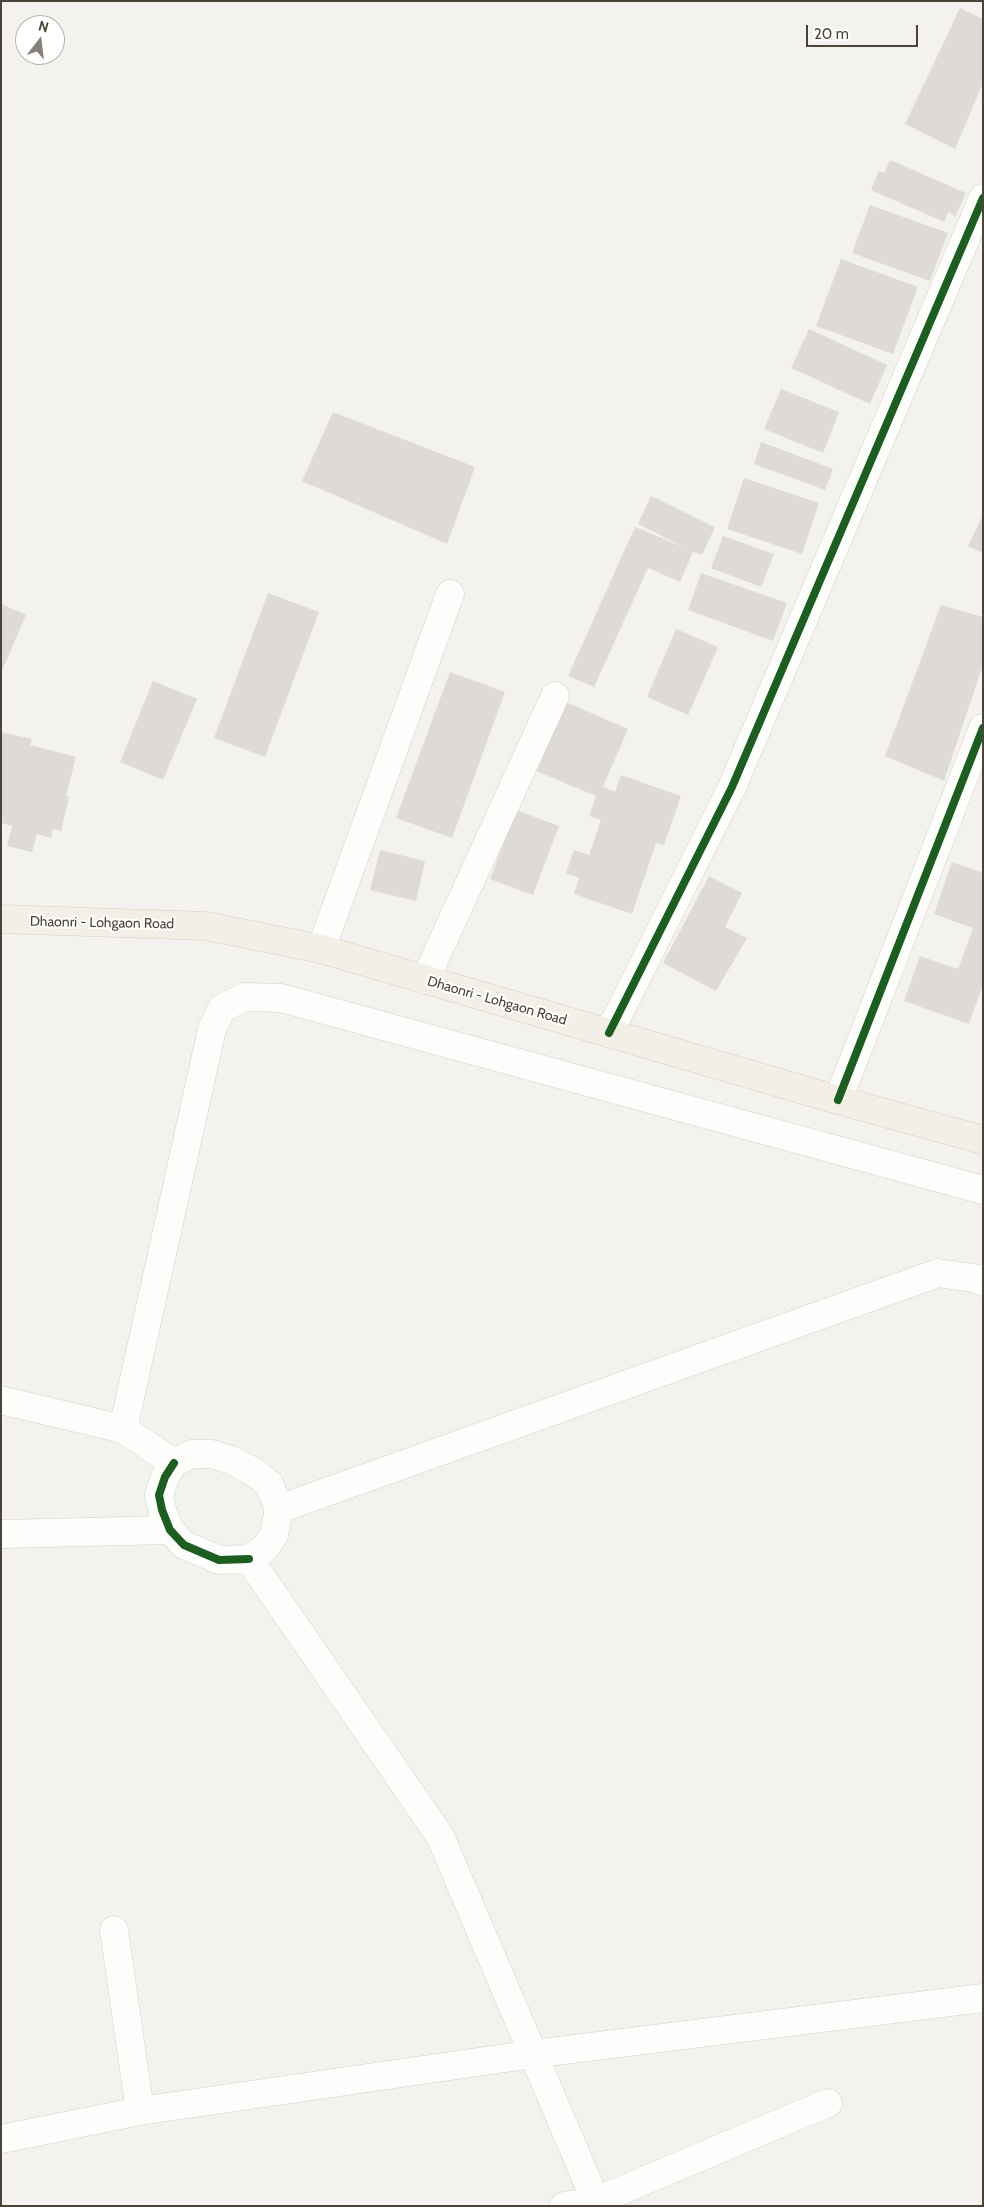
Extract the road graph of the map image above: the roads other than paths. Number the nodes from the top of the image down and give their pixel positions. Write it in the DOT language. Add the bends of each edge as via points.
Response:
graph roads {
  1 [pos="983,198"];
  2 [pos="450,594"];
  3 [pos="555,696"];
  4 [pos="983,728"];
  5 [pos="1,919"];
  6 [pos="321,949"];
  7 [pos="425,980"];
  8 [pos="608,1033"];
  9 [pos="838,1100"];
  10 [pos="983,1140"];
  11 [pos="983,1190"];
  12 [pos="983,1282"];
  13 [pos="1,1400"];
  14 [pos="123,1429"];
  15 [pos="174,1463"];
  16 [pos="279,1509"];
  17 [pos="170,1530"];
  18 [pos="1,1534"];
  19 [pos="249,1559"];
  20 [pos="114,1930"];
  21 [pos="983,1998"];
  22 [pos="533,2054"];
  23 [pos="828,2103"];
  24 [pos="140,2111"];
  25 [pos="1,2138"];
  26 [pos="597,2204"];
  27 [pos="564,2206"];
  1 -- 8 [label="street" via="732,787"];
  2 -- 6 [label="street"];
  3 -- 7 [label="street"];
  4 -- 9 [label="street"];
  5 -- 6 [label="main road, Dhaonri - Lohgaon Road" via="206,926"];
  6 -- 7 [label="main road, Dhaonri - Lohgaon Road"];
  7 -- 8 [label="main road, Dhaonri - Lohgaon Road"];
  8 -- 9 [label="main road, Dhaonri - Lohgaon Road"];
  9 -- 10 [label="main road, Dhaonri - Lohgaon Road"];
  11 -- 14 [label="street" via="281,998 245,997 222,1008 212,1029"];
  12 -- 16 [label="street" via="938,1273"];
  13 -- 14 [label="street"];
  14 -- 15 [label="street"];
  15 -- 16 [label="street" via="191,1454 212,1454 230,1460 269,1484"];
  15 -- 17 [label="street" via="159,1495"];
  16 -- 19 [label="street" via="274,1535 264,1550"];
  17 -- 18 [label="street"];
  17 -- 19 [label="street" via="184,1545 219,1560"];
  19 -- 22 [label="street" via="440,1836"];
  20 -- 24 [label="street"];
  21 -- 22 [label="street"];
  22 -- 24 [label="street"];
  22 -- 26 [label="street"];
  23 -- 26 [label="street"];
  24 -- 25 [label="street"];
  26 -- 27 [label="street"];
}
